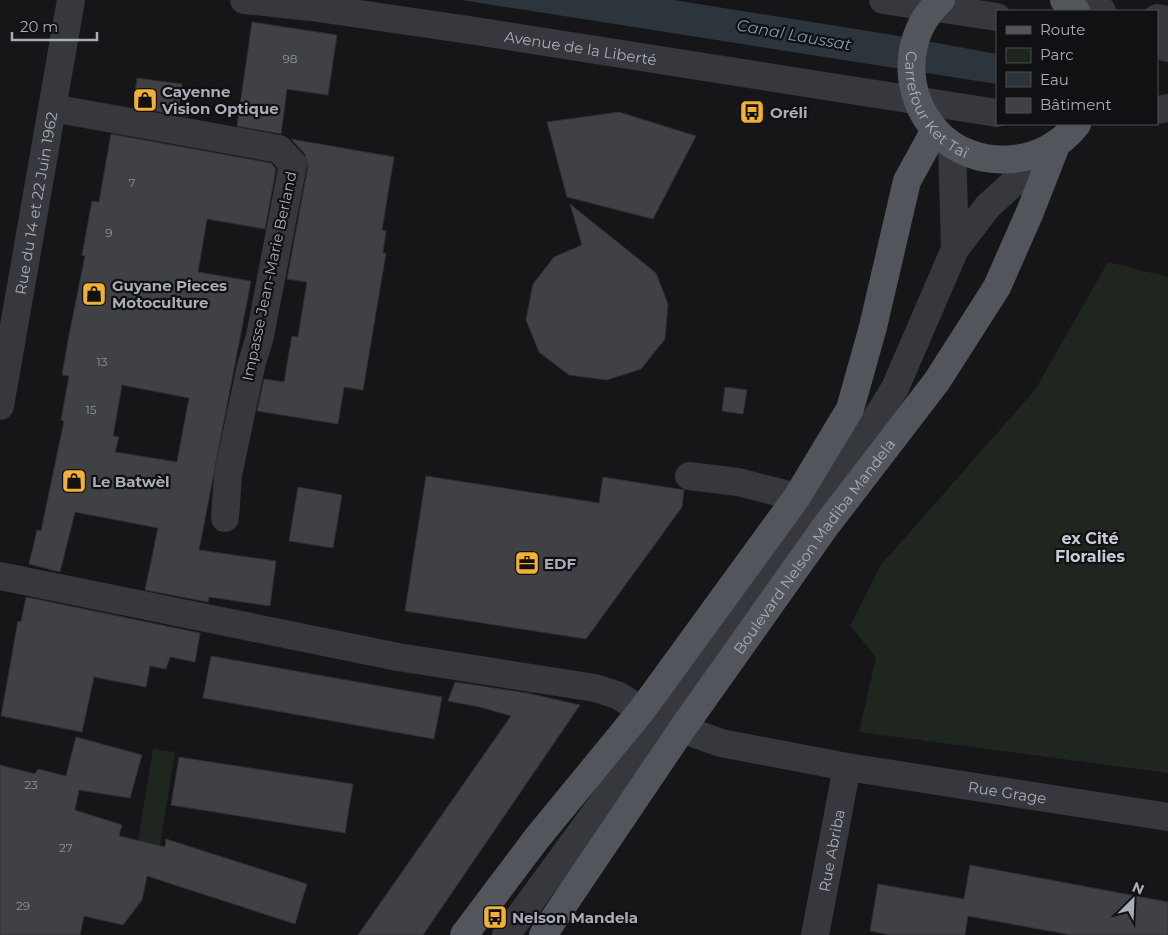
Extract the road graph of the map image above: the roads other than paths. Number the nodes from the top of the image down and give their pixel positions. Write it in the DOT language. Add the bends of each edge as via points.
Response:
graph roads {
  1 [pos="70,0"];
  2 [pos="244,0"];
  3 [pos="883,0"];
  4 [pos="1072,5"];
  5 [pos="932,10"];
  6 [pos="1097,10"];
  7 [pos="996,17"];
  8 [pos="913,89"];
  9 [pos="52,108"];
  10 [pos="996,113"];
  11 [pos="1071,128"];
  12 [pos="944,138"];
  13 [pos="954,249"];
  14 [pos="0,406"];
  15 [pos="689,476"];
  16 [pos="797,497"];
  17 [pos="225,518"];
  18 [pos="0,576"];
  19 [pos="642,710"];
  20 [pos="682,729"];
  21 [pos="847,767"];
  22 [pos="1168,817"];
  23 [pos="464,935"];
  24 [pos="506,935"];
  25 [pos="543,935"];
  26 [pos="815,935"];
  1 -- 9 [label="street, Rue du 14 et 22 Juin 1962"];
  2 -- 8 [label="street, Avenue de la Liberté"];
  3 -- 5 [label="street"];
  4 -- 6 [label="street"];
  5 -- 7 [label="street"];
  5 -- 8 [label="main road, Carrefour Ket Taï" via="912,51"];
  8 -- 10 [label="street, Avenue de la Liberté"];
  8 -- 12 [label="main road, Carrefour Ket Taï"];
  9 -- 14 [label="street, Rue du 14 et 22 Juin 1962"];
  9 -- 17 [label="street, Impasse Jean-Marie Berland" via="279,149 292,164 260,336 228,475"];
  11 -- 12 [label="main road, Carrefour Ket Taï" via="1026,158 1007,160 978,156"];
  11 -- 13 [label="street" via="988,206"];
  11 -- 20 [label="main road, Boulevard Nelson Madiba Mandela" via="997,287 947,366 825,527"];
  12 -- 13 [label="street"];
  12 -- 16 [label="main road" via="907,181 850,409"];
  13 -- 24 [label="street" via="895,388 839,479"];
  15 -- 16 [label="street" via="738,482"];
  16 -- 19 [label="main road"];
  18 -- 19 [label="street" via="398,657 595,688 618,695"];
  19 -- 23 [label="main road" via="537,838"];
  20 -- 21 [label="street, Rue Grage" via="721,743"];
  20 -- 25 [label="main road, Boulevard Nelson Madiba Mandela"];
  21 -- 22 [label="street, Rue Grage"];
  21 -- 26 [label="street, Rue Abriba"];
}
